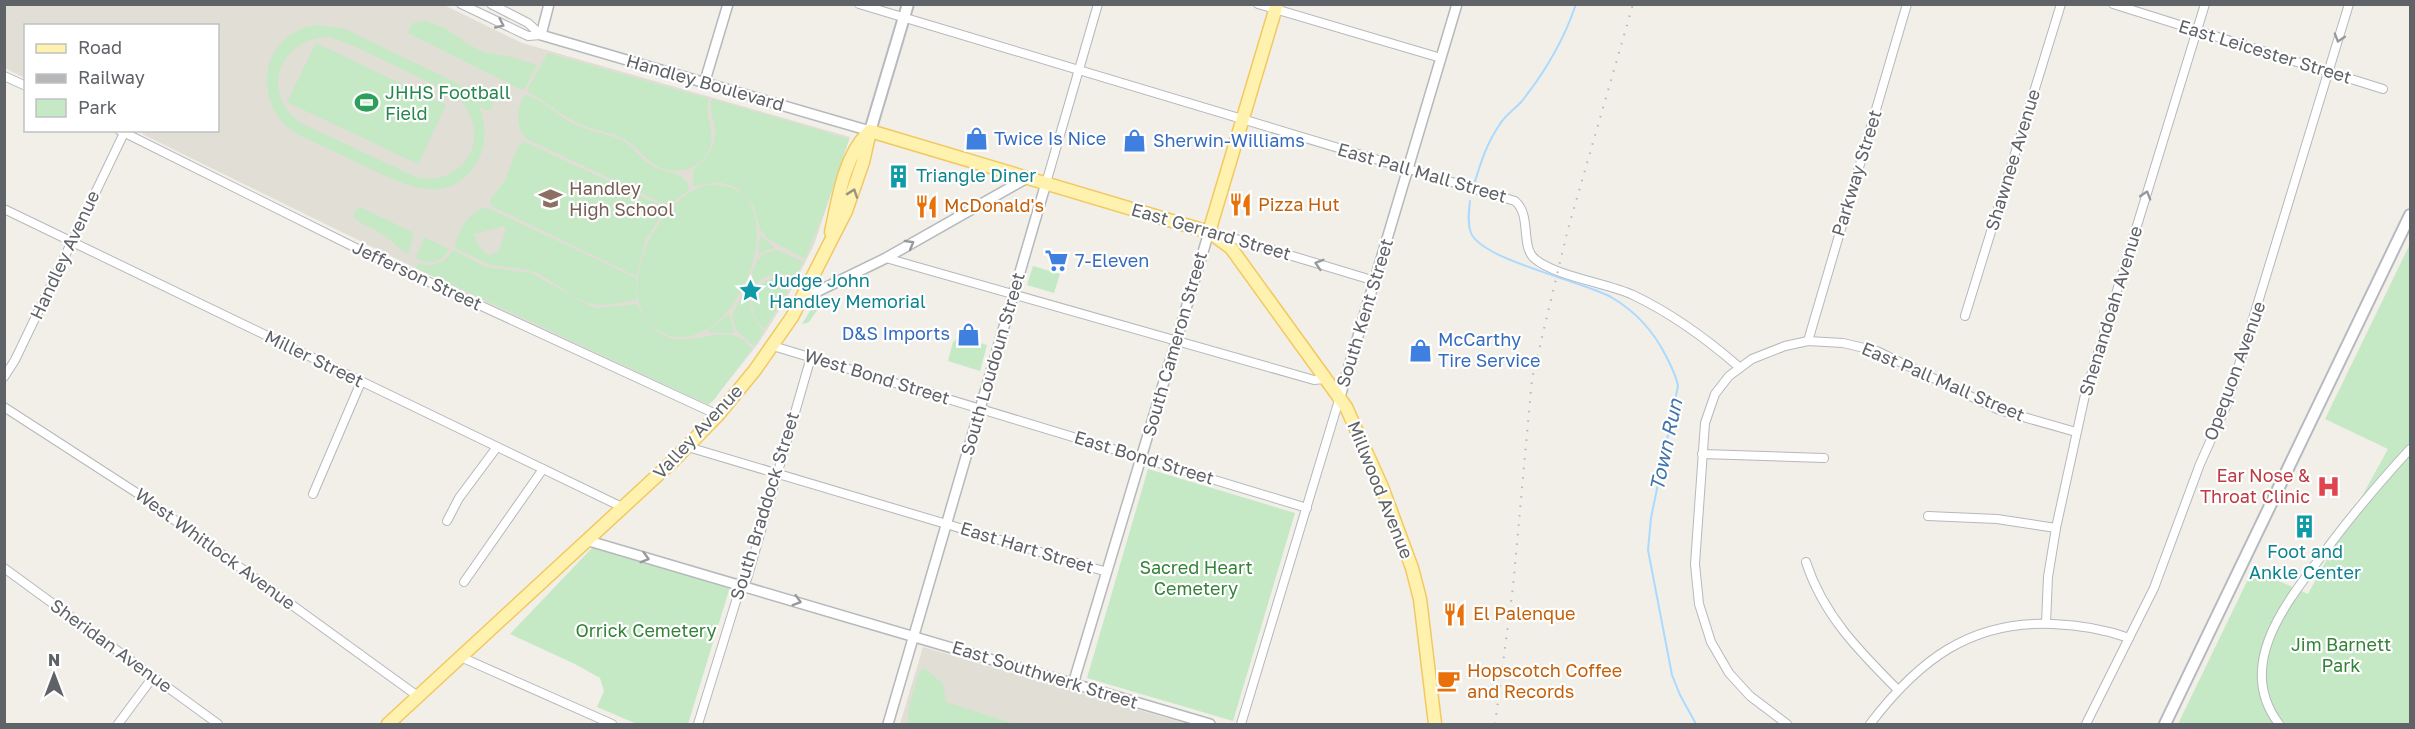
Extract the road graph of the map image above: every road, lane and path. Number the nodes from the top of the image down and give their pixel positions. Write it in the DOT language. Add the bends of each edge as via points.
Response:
graph roads {
  1 [pos="461,4"];
  2 [pos="491,4"];
  3 [pos="549,4"];
  4 [pos="728,4"];
  5 [pos="859,4"];
  6 [pos="908,4"];
  7 [pos="1098,4"];
  8 [pos="1258,4"];
  9 [pos="1457,4"];
  10 [pos="1907,4"];
  11 [pos="2061,4"];
  12 [pos="2113,4"];
  13 [pos="2205,4"];
  14 [pos="2349,4"];
  15 [pos="1276,7"];
  16 [pos="904,18"];
  17 [pos="2196,31"];
  18 [pos="541,34"];
  19 [pos="1441,58"];
  20 [pos="1078,71"];
  21 [pos="2329,72"];
  22 [pos="4,76"];
  23 [pos="704,84"];
  24 [pos="24,85"];
  25 [pos="2383,89"];
  26 [pos="1242,120"];
  27 [pos="870,130"];
  28 [pos="121,132"];
  29 [pos="1409,170"];
  30 [pos="1027,178"];
  31 [pos="1046,183"];
  32 [pos="4,209"];
  33 [pos="2410,215"];
  34 [pos="1209,232"];
  35 [pos="71,242"];
  36 [pos="886,258"];
  37 [pos="1375,281"];
  38 [pos="1013,295"];
  39 [pos="802,299"];
  40 [pos="1965,316"];
  41 [pos="1808,341"];
  42 [pos="1176,342"];
  43 [pos="773,346"];
  44 [pos="811,357"];
  45 [pos="1739,367"];
  46 [pos="4,377"];
  47 [pos="1324,379"];
  48 [pos="361,382"];
  49 [pos="1340,400"];
  50 [pos="4,407"];
  51 [pos="980,408"];
  52 [pos="718,415"];
  53 [pos="2076,432"];
  54 [pos="497,447"];
  55 [pos="688,447"];
  56 [pos="2410,449"];
  57 [pos="1702,454"];
  58 [pos="1142,457"];
  59 [pos="1824,458"];
  60 [pos="543,469"];
  61 [pos="776,473"];
  62 [pos="313,494"];
  63 [pos="624,508"];
  64 [pos="1307,508"];
  65 [pos="1929,516"];
  66 [pos="447,521"];
  67 [pos="946,524"];
  68 [pos="2056,528"];
  69 [pos="589,540"];
  70 [pos="1806,562"];
  71 [pos="4,568"];
  72 [pos="1107,572"];
  73 [pos="464,582"];
  74 [pos="741,585"];
  75 [pos="2046,623"];
  76 [pos="913,635"];
  77 [pos="2129,638"];
  78 [pos="463,658"];
  79 [pos="153,677"];
  80 [pos="1074,684"];
  81 [pos="1898,690"];
  82 [pos="419,698"];
  83 [pos="118,724"];
  84 [pos="218,724"];
  85 [pos="388,724"];
  86 [pos="612,724"];
  87 [pos="698,724"];
  88 [pos="888,724"];
  89 [pos="1210,724"];
  90 [pos="1241,724"];
  91 [pos="1435,724"];
  92 [pos="1787,724"];
  93 [pos="1870,724"];
  94 [pos="2086,724"];
  95 [pos="2165,724"];
  96 [pos="2279,724"];
  1 -- 18 [label="street, Handley Boulevard, one-way" via="528,36"];
  2 -- 18 [label="street, Handley Boulevard"];
  3 -- 18 [label="street"];
  4 -- 23 [label="street"];
  5 -- 16 [label="street, East Pall Mall Street"];
  6 -- 16 [label="main road"];
  7 -- 20 [label="street, South Loudoun Street"];
  8 -- 15 [label="street"];
  9 -- 19 [label="street, South Kent Street"];
  10 -- 41 [label="street, Parkway Street"];
  11 -- 40 [label="street, Shawnee Avenue"];
  12 -- 17 [label="street, East Leicester Street"];
  13 -- 17 [label="street, Shenandoah Avenue"];
  14 -- 21 [label="street, Opequon Avenue, one-way"];
  15 -- 19 [label="street"];
  15 -- 26 [label="main road, South Cameron Street"];
  16 -- 20 [label="street, East Pall Mall Street"];
  16 -- 27 [label="main road"];
  17 -- 21 [label="street, East Leicester Street"];
  53 -- 17 [label="street, Shenandoah Avenue, one-way"];
  18 -- 23 [label="street, Handley Boulevard"];
  19 -- 29 [label="street, South Kent Street"];
  20 -- 26 [label="street, East Pall Mall Street"];
  20 -- 31 [label="street, South Loudoun Street"];
  21 -- 25 [label="street, East Leicester Street"];
  21 -- 77 [label="street, Opequon Avenue" via="2227,404 2157,580"];
  22 -- 24 [label="street"];
  23 -- 27 [label="street, Handley Boulevard"];
  26 -- 29 [label="street, East Pall Mall Street"];
  26 -- 34 [label="main road, South Cameron Street"];
  27 -- 30 [label="main road, East Gerrard Street"];
  27 -- 39 [label="main road" via="852,195"];
  28 -- 35 [label="street, Handley Avenue"];
  28 -- 52 [label="street, Jefferson Street" via="362,251"];
  29 -- 37 [label="street, South Kent Street"];
  29 -- 45 [label="street, East Pall Mall Street" via="1515,201 1523,210 1533,258 1633,295 1690,329"];
  30 -- 31 [label="main road, East Gerrard Street"];
  36 -- 30 [label="street, one-way"];
  31 -- 34 [label="main road, East Gerrard Street"];
  31 -- 38 [label="street, South Loudoun Street"];
  32 -- 35 [label="street, Miller Street"];
  33 -- 95 [label="main road"];
  37 -- 34 [label="street, East Gerrard Street, one-way"];
  34 -- 42 [label="street, South Cameron Street"];
  34 -- 47 [label="main road, Millwood Avenue" via="1231,248"];
  35 -- 46 [label="street, Handley Avenue"];
  35 -- 48 [label="street, Miller Street"];
  36 -- 38 [label="street"];
  36 -- 39 [label="street"];
  37 -- 49 [label="street, South Kent Street"];
  38 -- 42 [label="street"];
  38 -- 51 [label="street, South Loudoun Street"];
  39 -- 43 [label="main road, Valley Avenue"];
  41 -- 45 [label="street, East Pall Mall Street" via="1768,351"];
  41 -- 53 [label="street, East Pall Mall Street" via="1843,343 1877,351 1999,410"];
  42 -- 47 [label="street" via="1314,380"];
  42 -- 58 [label="street, South Cameron Street"];
  43 -- 44 [label="street, West Bond Street"];
  43 -- 52 [label="main road, Valley Avenue"];
  44 -- 51 [label="street, West Bond Street"];
  44 -- 61 [label="street, South Braddock Street"];
  45 -- 57 [label="street" via="1721,384 1711,401"];
  47 -- 49 [label="main road, Millwood Avenue"];
  48 -- 54 [label="street, Miller Street"];
  48 -- 62 [label="street"];
  49 -- 64 [label="street, South Kent Street"];
  49 -- 91 [label="main road, Millwood Avenue" via="1371,461 1412,568 1423,616"];
  50 -- 82 [label="street, West Whitlock Avenue" via="140,495"];
  51 -- 58 [label="street, East Bond Street"];
  51 -- 67 [label="street, South Loudoun Street"];
  52 -- 55 [label="main road, Valley Avenue"];
  53 -- 68 [label="street, Shenandoah Avenue"];
  54 -- 60 [label="street, Miller Street"];
  54 -- 66 [label="street"];
  55 -- 61 [label="street, East Hart Street"];
  55 -- 63 [label="main road, Valley Avenue"];
  56 -- 96 [label="street" via="2345,523 2298,585 2273,628 2261,683 2266,704"];
  57 -- 59 [label="street"];
  57 -- 92 [label="street" via="1695,564 1705,625 1718,656 1737,683"];
  58 -- 64 [label="street, East Bond Street"];
  58 -- 72 [label="street, South Cameron Street"];
  60 -- 63 [label="street, Miller Street"];
  60 -- 73 [label="street"];
  61 -- 67 [label="street, East Hart Street"];
  61 -- 74 [label="street, South Braddock Street" via="747,579"];
  63 -- 69 [label="main road, Valley Avenue"];
  64 -- 90 [label="street, South Kent Street"];
  65 -- 68 [label="street" via="1997,519"];
  67 -- 72 [label="street, East Hart Street"];
  67 -- 76 [label="street, South Loudoun Street"];
  68 -- 75 [label="street, Shenandoah Avenue"];
  69 -- 74 [label="street, East Southwerk Street, one-way"];
  69 -- 78 [label="main road, Valley Avenue"];
  70 -- 81 [label="street" via="1833,619"];
  71 -- 79 [label="street, Sheridan Avenue"];
  72 -- 80 [label="street, South Cameron Street"];
  74 -- 76 [label="street, East Southwerk Street, one-way"];
  74 -- 87 [label="street, South Braddock Street"];
  75 -- 77 [label="street" via="2089,627"];
  75 -- 81 [label="street" via="1998,628 1961,641 1931,660"];
  76 -- 80 [label="street, East Southwerk Street"];
  76 -- 88 [label="street, South Loudoun Street"];
  77 -- 94 [label="street, Opequon Avenue"];
  78 -- 82 [label="main road, Valley Avenue"];
  78 -- 86 [label="street"];
  79 -- 83 [label="street"];
  79 -- 84 [label="street, Sheridan Avenue"];
  80 -- 89 [label="street, East Southwerk Street"];
  81 -- 93 [label="street"];
  82 -- 85 [label="main road, Valley Avenue"];
}
